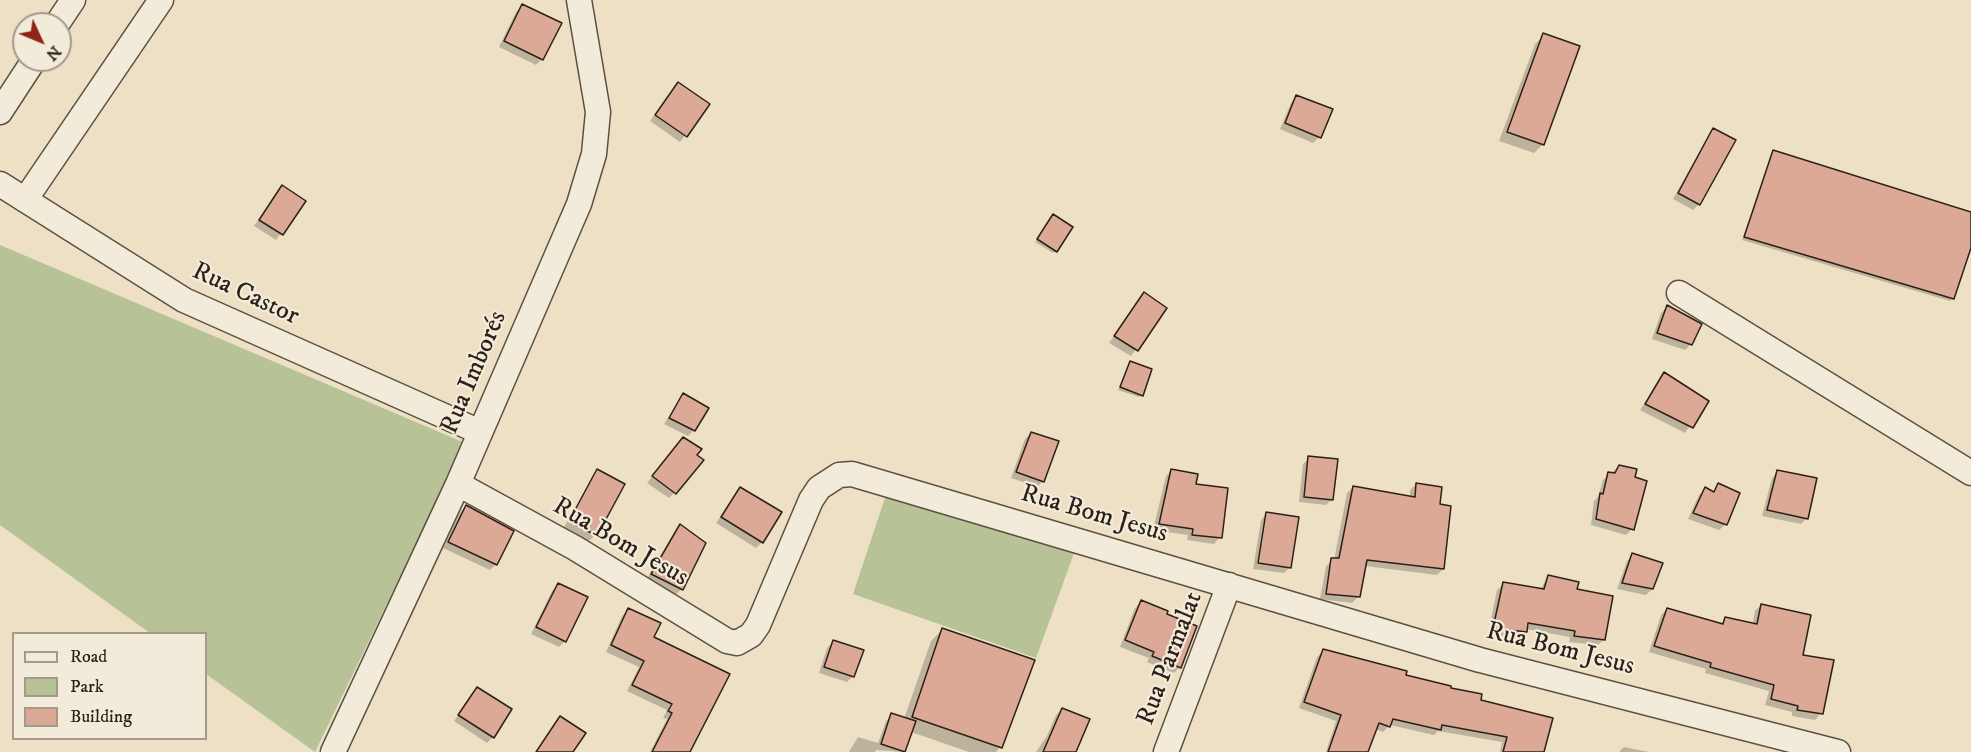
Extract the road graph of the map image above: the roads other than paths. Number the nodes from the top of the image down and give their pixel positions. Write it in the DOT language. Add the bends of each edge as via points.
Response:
graph roads {
  1 [pos="161,0"];
  2 [pos="579,0"];
  3 [pos="26,72"];
  4 [pos="0,112"];
  5 [pos="0,184"];
  6 [pos="25,200"];
  7 [pos="1679,293"];
  8 [pos="480,432"];
  9 [pos="1971,473"];
  10 [pos="458,484"];
  11 [pos="1229,585"];
  12 [pos="333,752"];
  13 [pos="1166,752"];
  14 [pos="1838,752"];
  1 -- 6 [label="street"];
  2 -- 8 [label="street, Rua Imborés" via="598,112 594,154 579,204"];
  3 -- 4 [label="street"];
  5 -- 6 [label="street, Rua Castor"];
  6 -- 8 [label="street, Rua Castor" via="184,300"];
  7 -- 9 [label="street"];
  8 -- 10 [label="street, Rua Imborés"];
  10 -- 11 [label="street, Rua Bom Jesus" via="575,548 727,641 737,643 751,635 758,625 811,500 819,488 839,475 852,474"];
  10 -- 12 [label="street, Rua Imborés"];
  11 -- 13 [label="street, Rua Parmalat"];
  11 -- 14 [label="street, Rua Bom Jesus" via="1480,660"];
}
